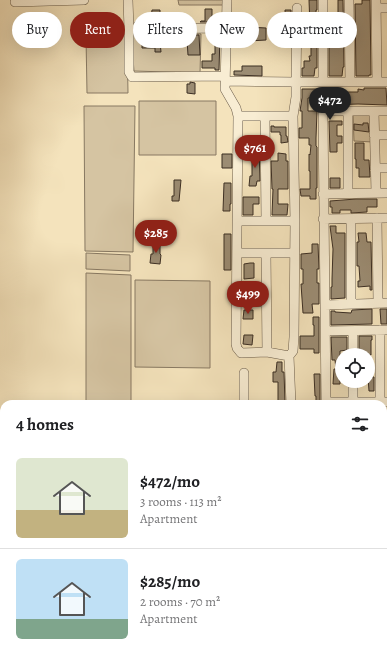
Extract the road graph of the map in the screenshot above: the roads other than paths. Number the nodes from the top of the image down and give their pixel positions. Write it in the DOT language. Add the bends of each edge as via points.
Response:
graph roads {
  1 [pos="84,0"];
  2 [pos="128,0"];
  3 [pos="227,0"];
  4 [pos="324,0"];
  5 [pos="349,0"];
  6 [pos="15,2"];
  7 [pos="376,4"];
  8 [pos="297,8"];
  9 [pos="387,8"];
  10 [pos="227,12"];
  11 [pos="205,28"];
  12 [pos="129,29"];
  13 [pos="226,48"];
  14 [pos="225,78"];
  15 [pos="323,81"];
  16 [pos="296,82"];
  17 [pos="350,82"];
  18 [pos="377,82"];
  19 [pos="387,82"];
  20 [pos="348,111"];
  21 [pos="374,111"];
  22 [pos="387,111"];
  23 [pos="238,116"];
  24 [pos="293,116"];
  25 [pos="265,117"];
  26 [pos="374,135"];
  27 [pos="387,135"];
  28 [pos="375,168"];
  29 [pos="387,168"];
  30 [pos="348,193"];
  31 [pos="376,193"];
  32 [pos="387,193"];
  33 [pos="323,194"];
  34 [pos="376,218"];
  35 [pos="387,218"];
  36 [pos="323,219"];
  37 [pos="351,219"];
  38 [pos="237,221"];
  39 [pos="266,221"];
  40 [pos="295,221"];
  41 [pos="382,245"];
  42 [pos="237,253"];
  43 [pos="266,253"];
  44 [pos="295,253"];
  45 [pos="383,278"];
  46 [pos="383,303"];
  47 [pos="351,304"];
  48 [pos="325,306"];
  49 [pos="383,330"];
  50 [pos="326,331"];
  51 [pos="353,331"];
  52 [pos="353,348"];
  53 [pos="267,352"];
  54 [pos="289,356"];
  55 [pos="244,373"];
  56 [pos="353,388"];
  57 [pos="244,400"];
  58 [pos="291,400"];
  59 [pos="326,400"];
  60 [pos="353,400"];
  61 [pos="383,400"];
  1 -- 6 [label="street"];
  2 -- 12 [label="street"];
  3 -- 10 [label="street"];
  4 -- 15 [label="street"];
  5 -- 17 [label="street"];
  7 -- 9 [label="street"];
  7 -- 18 [label="street"];
  8 -- 16 [label="street"];
  11 -- 12 [label="street"];
  12 -- 14 [label="street" via="129,72 132,77"];
  13 -- 14 [label="street"];
  14 -- 16 [label="street"];
  14 -- 23 [label="street" via="225,89"];
  15 -- 16 [label="street"];
  15 -- 17 [label="street"];
  16 -- 24 [label="street"];
  17 -- 18 [label="street"];
  18 -- 19 [label="street"];
  20 -- 21 [label="street"];
  20 -- 30 [label="street"];
  20 -- 33 [label="street" via="323,113"];
  21 -- 22 [label="street"];
  21 -- 26 [label="street"];
  23 -- 25 [label="street"];
  23 -- 38 [label="street"];
  24 -- 25 [label="street"];
  24 -- 40 [label="street"];
  25 -- 39 [label="street"];
  26 -- 27 [label="street"];
  26 -- 28 [label="street"];
  28 -- 29 [label="street"];
  28 -- 31 [label="street"];
  30 -- 31 [label="street"];
  30 -- 33 [label="street"];
  31 -- 32 [label="street"];
  33 -- 36 [label="street"];
  34 -- 35 [label="street"];
  34 -- 37 [label="street"];
  34 -- 41 [label="street"];
  36 -- 37 [label="street"];
  36 -- 48 [label="street"];
  37 -- 47 [label="street"];
  38 -- 39 [label="street"];
  38 -- 42 [label="street"];
  39 -- 40 [label="street"];
  40 -- 44 [label="street"];
  41 -- 45 [label="street"];
  42 -- 43 [label="street"];
  42 -- 53 [label="street" via="237,348 241,354"];
  43 -- 44 [label="street"];
  43 -- 53 [label="street"];
  44 -- 54 [label="street" via="294,337 293,352"];
  45 -- 46 [label="street"];
  46 -- 47 [label="street"];
  47 -- 48 [label="street"];
  48 -- 50 [label="street"];
  49 -- 51 [label="street"];
  49 -- 61 [label="street"];
  50 -- 51 [label="street"];
  50 -- 59 [label="street"];
  51 -- 52 [label="street"];
  53 -- 54 [label="street"];
  54 -- 58 [label="street"];
  55 -- 57 [label="street"];
  56 -- 60 [label="street"];
}
